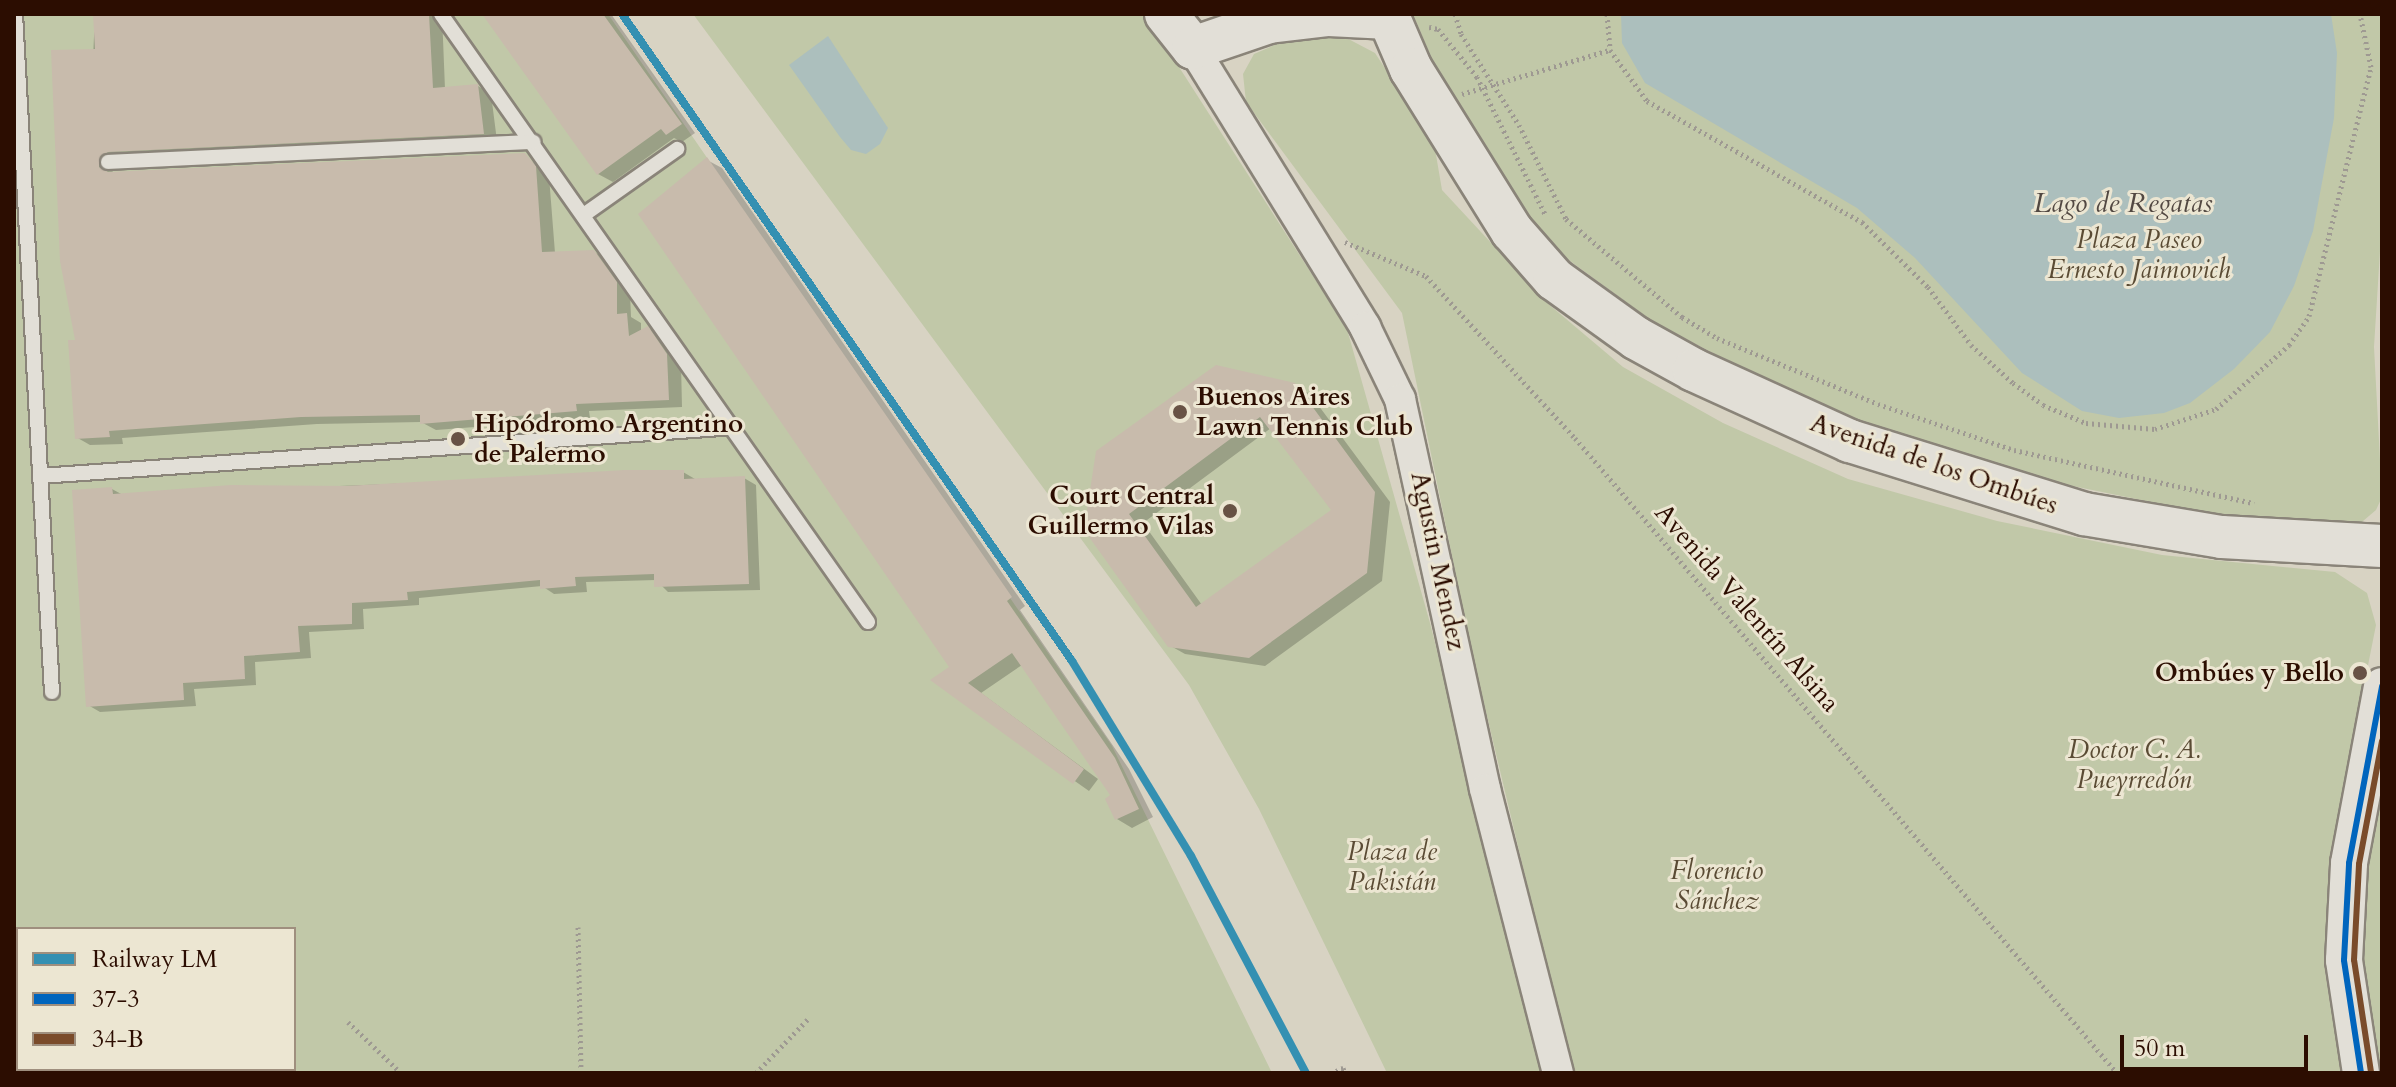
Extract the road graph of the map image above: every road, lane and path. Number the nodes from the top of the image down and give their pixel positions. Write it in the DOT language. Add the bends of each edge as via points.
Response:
graph roads {
  1 [pos="15,14"];
  2 [pos="441,14"];
  3 [pos="1166,14"];
  4 [pos="1455,14"];
  5 [pos="1607,14"];
  6 [pos="2360,14"];
  7 [pos="1389,16"];
  8 [pos="1266,18"];
  9 [pos="1193,48"];
  10 [pos="1610,50"];
  11 [pos="1493,84"];
  12 [pos="1483,87"];
  13 [pos="1433,103"];
  14 [pos="534,142"];
  15 [pos="677,149"];
  16 [pos="108,162"];
  17 [pos="585,214"];
  18 [pos="1303,224"];
  19 [pos="1554,225"];
  20 [pos="735,427"];
  21 [pos="40,476"];
  22 [pos="2261,505"];
  23 [pos="2382,546"];
  24 [pos="868,622"];
  25 [pos="2382,686"];
  26 [pos="52,692"];
  27 [pos="578,927"];
  28 [pos="809,1018"];
  29 [pos="348,1022"];
  30 [pos="1336,1071"];
  31 [pos="401,1073"];
  32 [pos="581,1073"];
  33 [pos="756,1073"];
  34 [pos="1345,1073"];
  35 [pos="1558,1073"];
  36 [pos="2117,1073"];
  37 [pos="2361,1073"];
  1 -- 21 [label="lane"];
  2 -- 14 [label="lane"];
  3 -- 9 [label="main road"];
  4 -- 11 [label="path" via="1461,34"];
  5 -- 10 [label="path"];
  6 -- 10 [label="path" via="2371,67 2309,316 2280,354 2216,409 2155,429 2086,423 2043,405 1971,345 1928,287 1862,222 1647,101"];
  7 -- 8 [label="main road"];
  7 -- 12 [label="path" via="1438,29"];
  7 -- 13 [label="main road, Avenida de los Ombúes" via="1401,51"];
  8 -- 9 [label="main road"];
  9 -- 18 [label="street, Agustin Mendez"];
  10 -- 11 [label="path"];
  11 -- 12 [label="path"];
  11 -- 22 [label="path" via="1566,219 1682,317 1717,338 1878,404 2014,450"];
  12 -- 13 [label="path"];
  12 -- 19 [label="path" via="1518,167"];
  13 -- 23 [label="main road, Avenida de los Ombúes" via="1512,231 1554,279 1636,338 1768,405 1850,441 2084,514 2222,537"];
  14 -- 16 [label="lane"];
  14 -- 17 [label="lane"];
  15 -- 17 [label="lane"];
  17 -- 20 [label="lane"];
  18 -- 35 [label="street, Agustin Mendez" via="1365,327 1400,399 1485,789"];
  18 -- 36 [label="path, Avenida Valentín Alsina" via="1426,276 1575,438"];
  20 -- 21 [label="lane"];
  20 -- 24 [label="lane"];
  21 -- 26 [label="lane"];
  25 -- 37 [label="street" via="2349,863 2344,960"];
  27 -- 32 [label="path"];
  28 -- 33 [label="path"];
  29 -- 31 [label="path"];
  30 -- 34 [label="path" via="1343,1068"];
}
